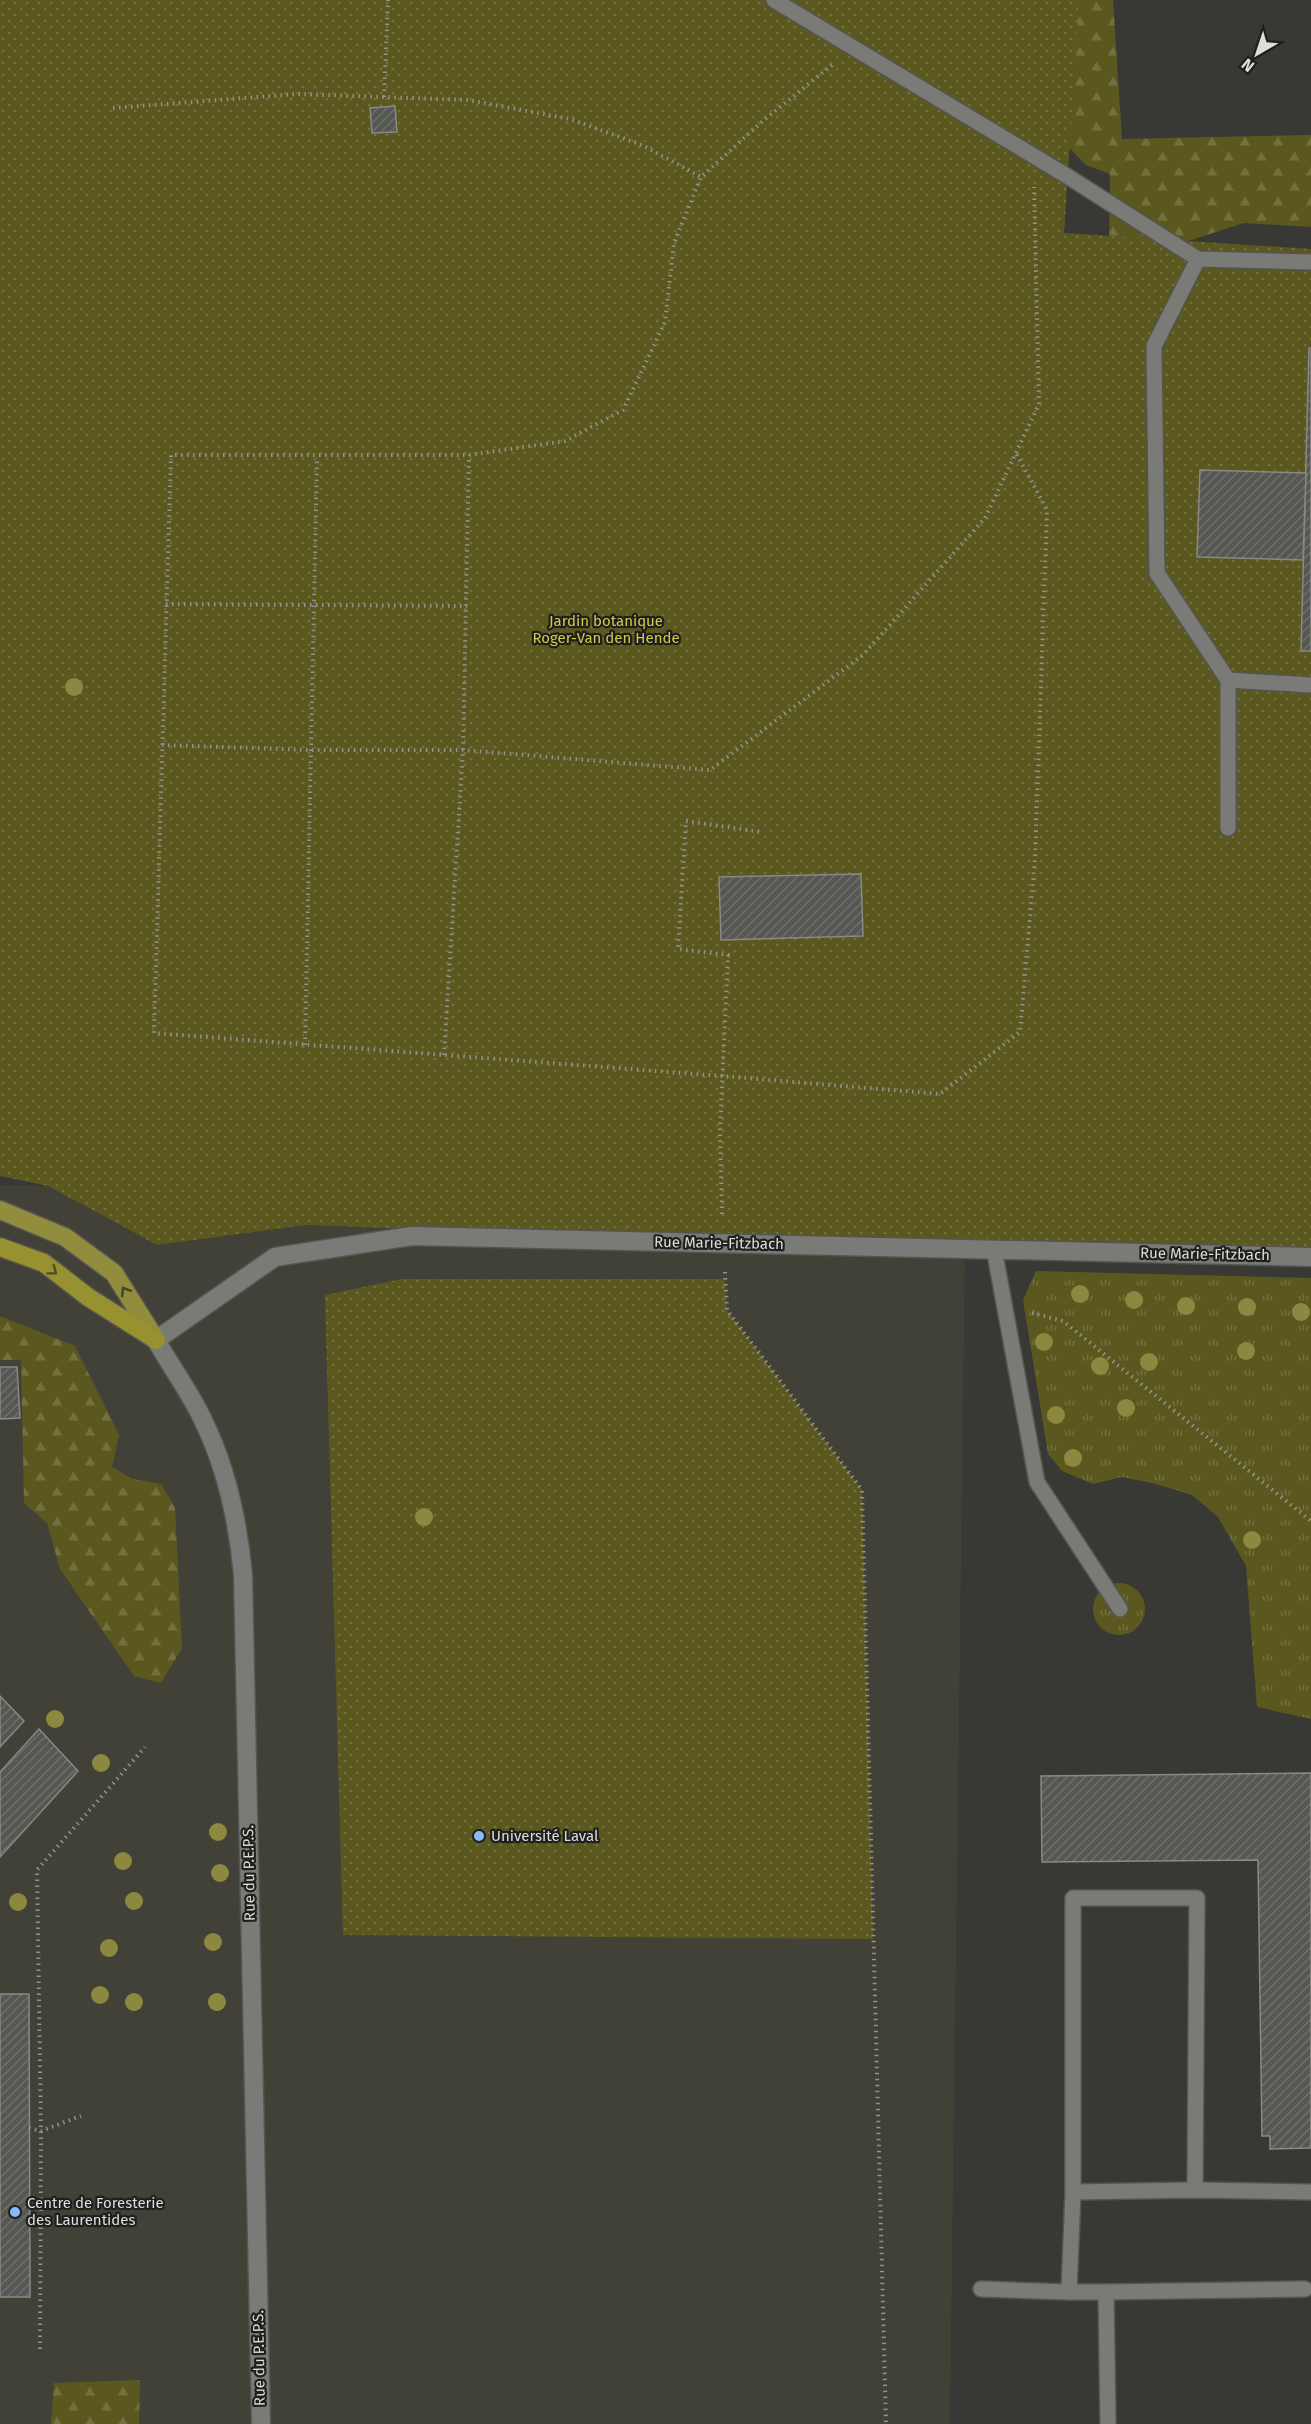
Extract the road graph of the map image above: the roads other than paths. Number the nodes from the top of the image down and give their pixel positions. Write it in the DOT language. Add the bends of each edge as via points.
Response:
graph roads {
  1 [pos="774,0"];
  2 [pos="1198,259"];
  3 [pos="1311,262"];
  4 [pos="1228,681"];
  5 [pos="1311,685"];
  6 [pos="1228,828"];
  7 [pos="0,1210"];
  8 [pos="0,1247"];
  9 [pos="994,1249"];
  10 [pos="1311,1257"];
  11 [pos="156,1340"];
  12 [pos="1120,1609"];
  13 [pos="1195,2190"];
  14 [pos="1073,2192"];
  15 [pos="1311,2192"];
  16 [pos="981,2289"];
  17 [pos="1305,2289"];
  18 [pos="1069,2292"];
  19 [pos="1106,2292"];
  20 [pos="261,2424"];
  21 [pos="1108,2424"];
  1 -- 2 [label="lane"];
  2 -- 3 [label="lane"];
  2 -- 4 [label="lane" via="1154,346 1157,573"];
  4 -- 5 [label="lane"];
  4 -- 6 [label="lane"];
  11 -- 7 [label="highway, one-way" via="114,1273 65,1237"];
  8 -- 11 [label="highway, one-way" via="44,1263 88,1297"];
  9 -- 10 [label="street, Rue Marie-Fitzbach"];
  9 -- 11 [label="street, Rue Marie-Fitzbach" via="412,1236 276,1257"];
  9 -- 12 [label="lane" via="1037,1482"];
  11 -- 20 [label="street, Rue du P.E.P.S." via="203,1420 225,1476 239,1529 244,1587"];
  13 -- 14 [label="lane"];
  13 -- 14 [label="lane" via="1197,1898 1073,1898"];
  13 -- 15 [label="lane"];
  14 -- 18 [label="lane"];
  16 -- 18 [label="lane"];
  17 -- 19 [label="lane"];
  18 -- 19 [label="lane"];
  19 -- 21 [label="lane"];
}
